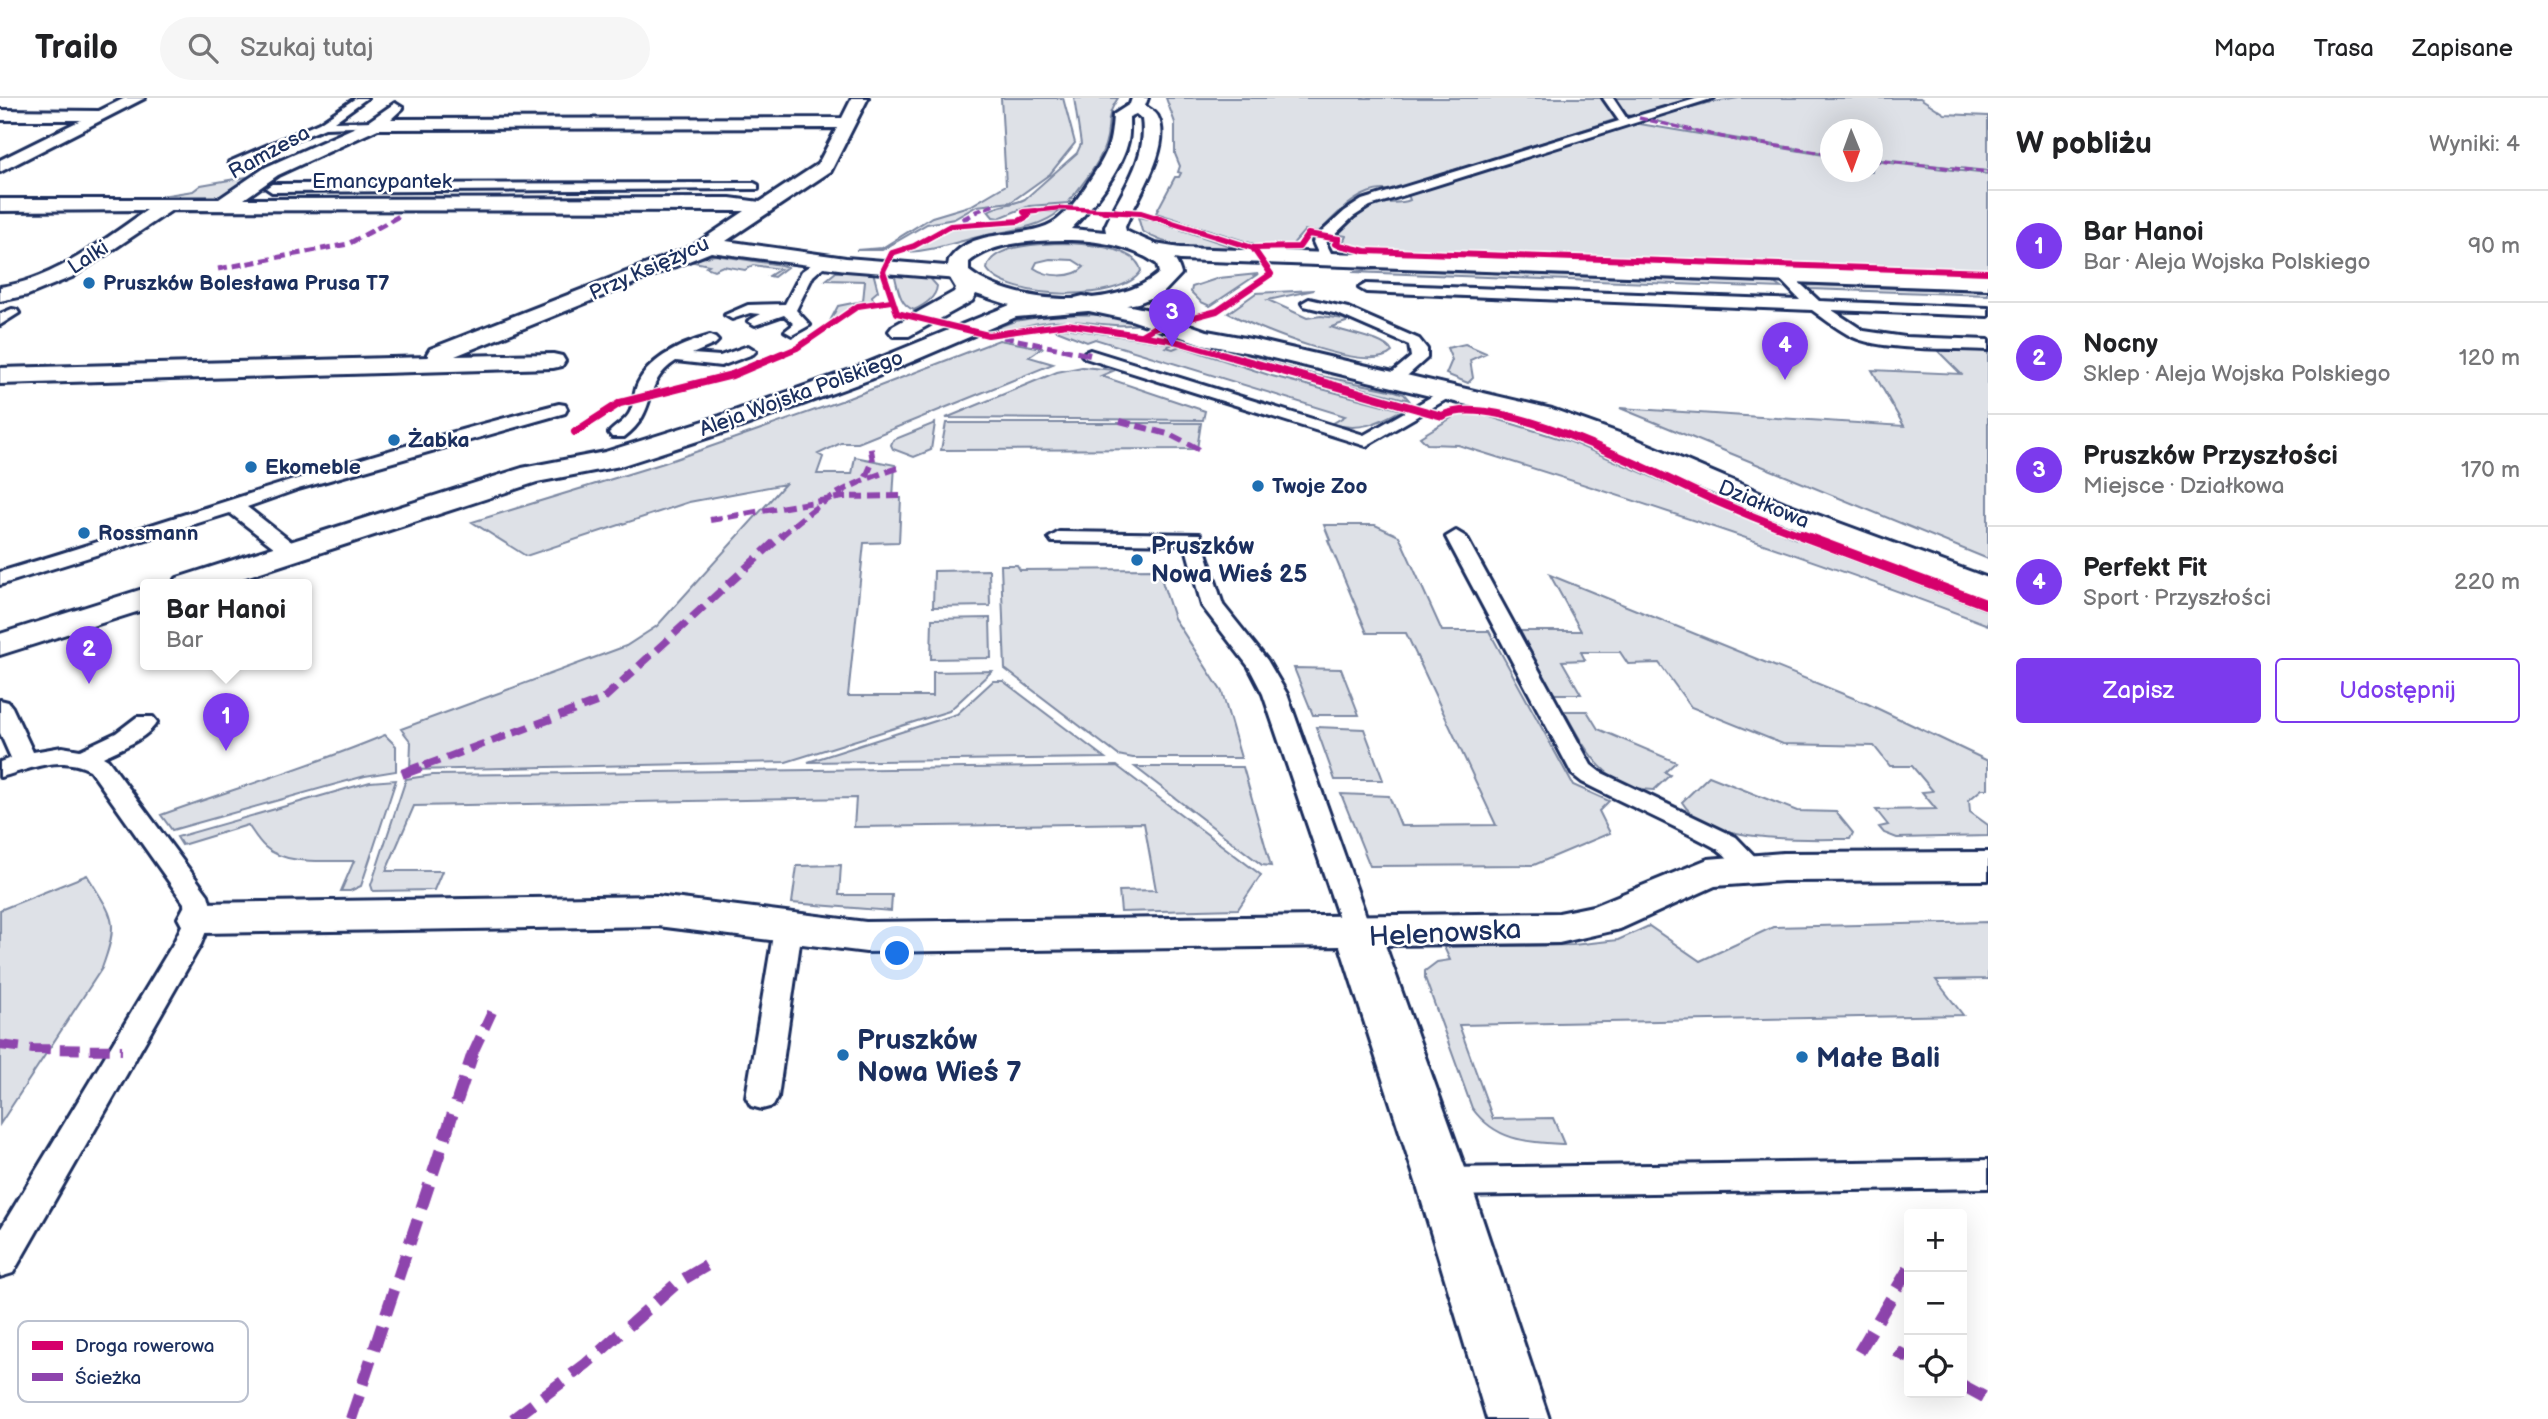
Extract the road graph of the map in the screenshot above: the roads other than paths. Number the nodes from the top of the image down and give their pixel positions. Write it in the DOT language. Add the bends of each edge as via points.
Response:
graph roads {
  1 [pos="137,98"];
  2 [pos="362,98"];
  3 [pos="408,98"];
  4 [pos="860,98"];
  5 [pos="1608,98"];
  6 [pos="1726,98"];
  7 [pos="1704,99"];
  8 [pos="1138,102"];
  9 [pos="617,107"];
  10 [pos="0,115"];
  11 [pos="103,115"];
  12 [pos="1625,122"];
  13 [pos="848,123"];
  14 [pos="374,124"];
  15 [pos="603,124"];
  16 [pos="323,125"];
  17 [pos="9,144"];
  18 [pos="46,144"];
  19 [pos="235,162"];
  20 [pos="0,167"];
  21 [pos="546,187"];
  22 [pos="754,187"];
  23 [pos="272,188"];
  24 [pos="169,204"];
  25 [pos="224,204"];
  26 [pos="532,204"];
  27 [pos="0,205"];
  28 [pos="764,208"];
  29 [pos="1031,236"];
  30 [pos="707,245"];
  31 [pos="1143,247"];
  32 [pos="1327,259"];
  33 [pos="827,260"];
  34 [pos="962,269"];
  35 [pos="1783,275"];
  36 [pos="1165,281"];
  37 [pos="1988,282"];
  38 [pos="1366,288"];
  39 [pos="0,294"];
  40 [pos="1309,303"];
  41 [pos="1076,304"];
  42 [pos="1817,305"];
  43 [pos="788,310"];
  44 [pos="1988,312"];
  45 [pos="732,316"];
  46 [pos="755,321"];
  47 [pos="792,331"];
  48 [pos="687,335"];
  49 [pos="710,341"];
  50 [pos="1988,345"];
  51 [pos="1256,347"];
  52 [pos="748,351"];
  53 [pos="1090,355"];
  54 [pos="674,357"];
  55 [pos="553,361"];
  56 [pos="430,363"];
  57 [pos="0,376"];
  58 [pos="1393,380"];
  59 [pos="1451,392"];
  60 [pos="559,409"];
  61 [pos="618,433"];
  62 [pos="531,474"];
  63 [pos="233,506"];
  64 [pos="1455,537"];
  65 [pos="1059,538"];
  66 [pos="291,551"];
  67 [pos="0,579"];
  68 [pos="206,579"];
  69 [pos="1988,589"];
  70 [pos="140,600"];
  71 [pos="0,645"];
  72 [pos="0,707"];
  73 [pos="145,722"];
  74 [pos="84,757"];
  75 [pos="25,761"];
  76 [pos="0,770"];
  77 [pos="1988,866"];
  78 [pos="1753,868"];
  79 [pos="200,918"];
  80 [pos="788,929"];
  81 [pos="1357,930"];
  82 [pos="762,1097"];
  83 [pos="1988,1174"];
  84 [pos="1443,1182"];
  85 [pos="0,1262"];
  86 [pos="1518,1419"];
  1 -- 11 [label="street"];
  2 -- 16 [label="lane"];
  3 -- 14 [label="street, Ramzesa"];
  4 -- 13 [label="street, Przy Księżycu"];
  5 -- 12 [label="lane"];
  6 -- 7 [label="lane"];
  7 -- 12 [label="lane"];
  8 -- 29 [label="street" via="1121,116 1115,156 1080,209 1062,226"];
  8 -- 31 [label="street" via="1150,117 1152,145 1115,227 1117,234"];
  9 -- 15 [label="street"];
  10 -- 11 [label="street"];
  11 -- 18 [label="street"];
  12 -- 32 [label="lane" via="1359,206 1319,242"];
  13 -- 15 [label="street"];
  13 -- 28 [label="street, Przy Księżycu" via="825,167"];
  14 -- 15 [label="street"];
  14 -- 16 [label="lane"];
  14 -- 25 [label="street, Ramzesa" via="272,171"];
  16 -- 19 [label="lane"];
  17 -- 18 [label="street"];
  18 -- 20 [label="street"];
  21 -- 22 [label="lane"];
  21 -- 23 [label="lane"];
  21 -- 26 [label="lane"];
  24 -- 25 [label="street, Emancypantek"];
  24 -- 27 [label="street, Emancypantek"];
  24 -- 39 [label="street, Lalki" via="46,284"];
  25 -- 26 [label="street, Emancypantek"];
  26 -- 28 [label="street, Emancypantek"];
  28 -- 30 [label="street, Przy Księżycu"];
  29 -- 31 [label="street" via="1087,236"];
  29 -- 34 [label="street" via="987,244"];
  30 -- 33 [label="street"];
  30 -- 56 [label="street, Przy Księżycu" via="435,356"];
  31 -- 32 [label="street" via="1180,254"];
  31 -- 36 [label="street, Działkowa" via="1167,261 1170,267"];
  32 -- 35 [label="street"];
  32 -- 36 [label="street"];
  33 -- 34 [label="street" via="861,266"];
  33 -- 43 [label="lane" via="807,274"];
  34 -- 41 [label="street" via="998,296"];
  34 -- 61 [label="street, Aleja Wojska Polskiego" via="967,288 964,296 891,336 758,388"];
  35 -- 37 [label="street"];
  35 -- 42 [label="lane"];
  36 -- 41 [label="street" via="1134,296"];
  36 -- 51 [label="street, Działkowa" via="1168,296"];
  38 -- 42 [label="lane"];
  40 -- 58 [label="lane" via="1343,311 1413,342 1419,349 1418,360"];
  41 -- 51 [label="street, Działkowa" via="1137,314 1202,337"];
  41 -- 62 [label="street, Aleja Wojska Polskiego" via="998,316 810,394 610,460"];
  42 -- 44 [label="lane"];
  42 -- 50 [label="lane" via="1860,335"];
  43 -- 45 [label="lane" via="748,309"];
  43 -- 46 [label="lane"];
  43 -- 47 [label="lane" via="803,325"];
  48 -- 54 [label="lane" via="664,345"];
  49 -- 54 [label="lane"];
  51 -- 58 [label="street, Działkowa"];
  52 -- 54 [label="lane" via="721,361"];
  53 -- 59 [label="lane" via="1366,441"];
  54 -- 61 [label="lane" via="651,374 640,414"];
  55 -- 56 [label="street, Przy Księżycu"];
  56 -- 57 [label="street, Przy Księżycu"];
  58 -- 59 [label="street, Działkowa"];
  59 -- 69 [label="street, Działkowa" via="1592,432 1774,509"];
  60 -- 63 [label="lane"];
  61 -- 62 [label="street, Aleja Wojska Polskiego" via="582,444"];
  62 -- 66 [label="street, Aleja Wojska Polskiego"];
  63 -- 66 [label="lane"];
  63 -- 67 [label="lane"];
  64 -- 78 [label="lane" via="1581,769 1727,843"];
  65 -- 81 [label="lane" via="1193,538 1213,606 1259,665 1275,694"];
  66 -- 68 [label="street, Aleja Wojska Polskiego"];
  70 -- 71 [label="street"];
  72 -- 75 [label="lane"];
  73 -- 74 [label="lane"];
  74 -- 75 [label="lane" via="56,754"];
  74 -- 79 [label="lane" via="107,775 198,902"];
  75 -- 76 [label="lane"];
  77 -- 78 [label="street, Helenowska"];
  78 -- 81 [label="street, Helenowska" via="1708,873 1604,918 1559,928"];
  79 -- 80 [label="street" via="657,911"];
  79 -- 85 [label="lane"];
  80 -- 81 [label="street" via="866,937"];
  80 -- 82 [label="lane"];
  81 -- 84 [label="street, Helenowska"];
  83 -- 84 [label="lane"];
  84 -- 86 [label="street, Helenowska"];
}
